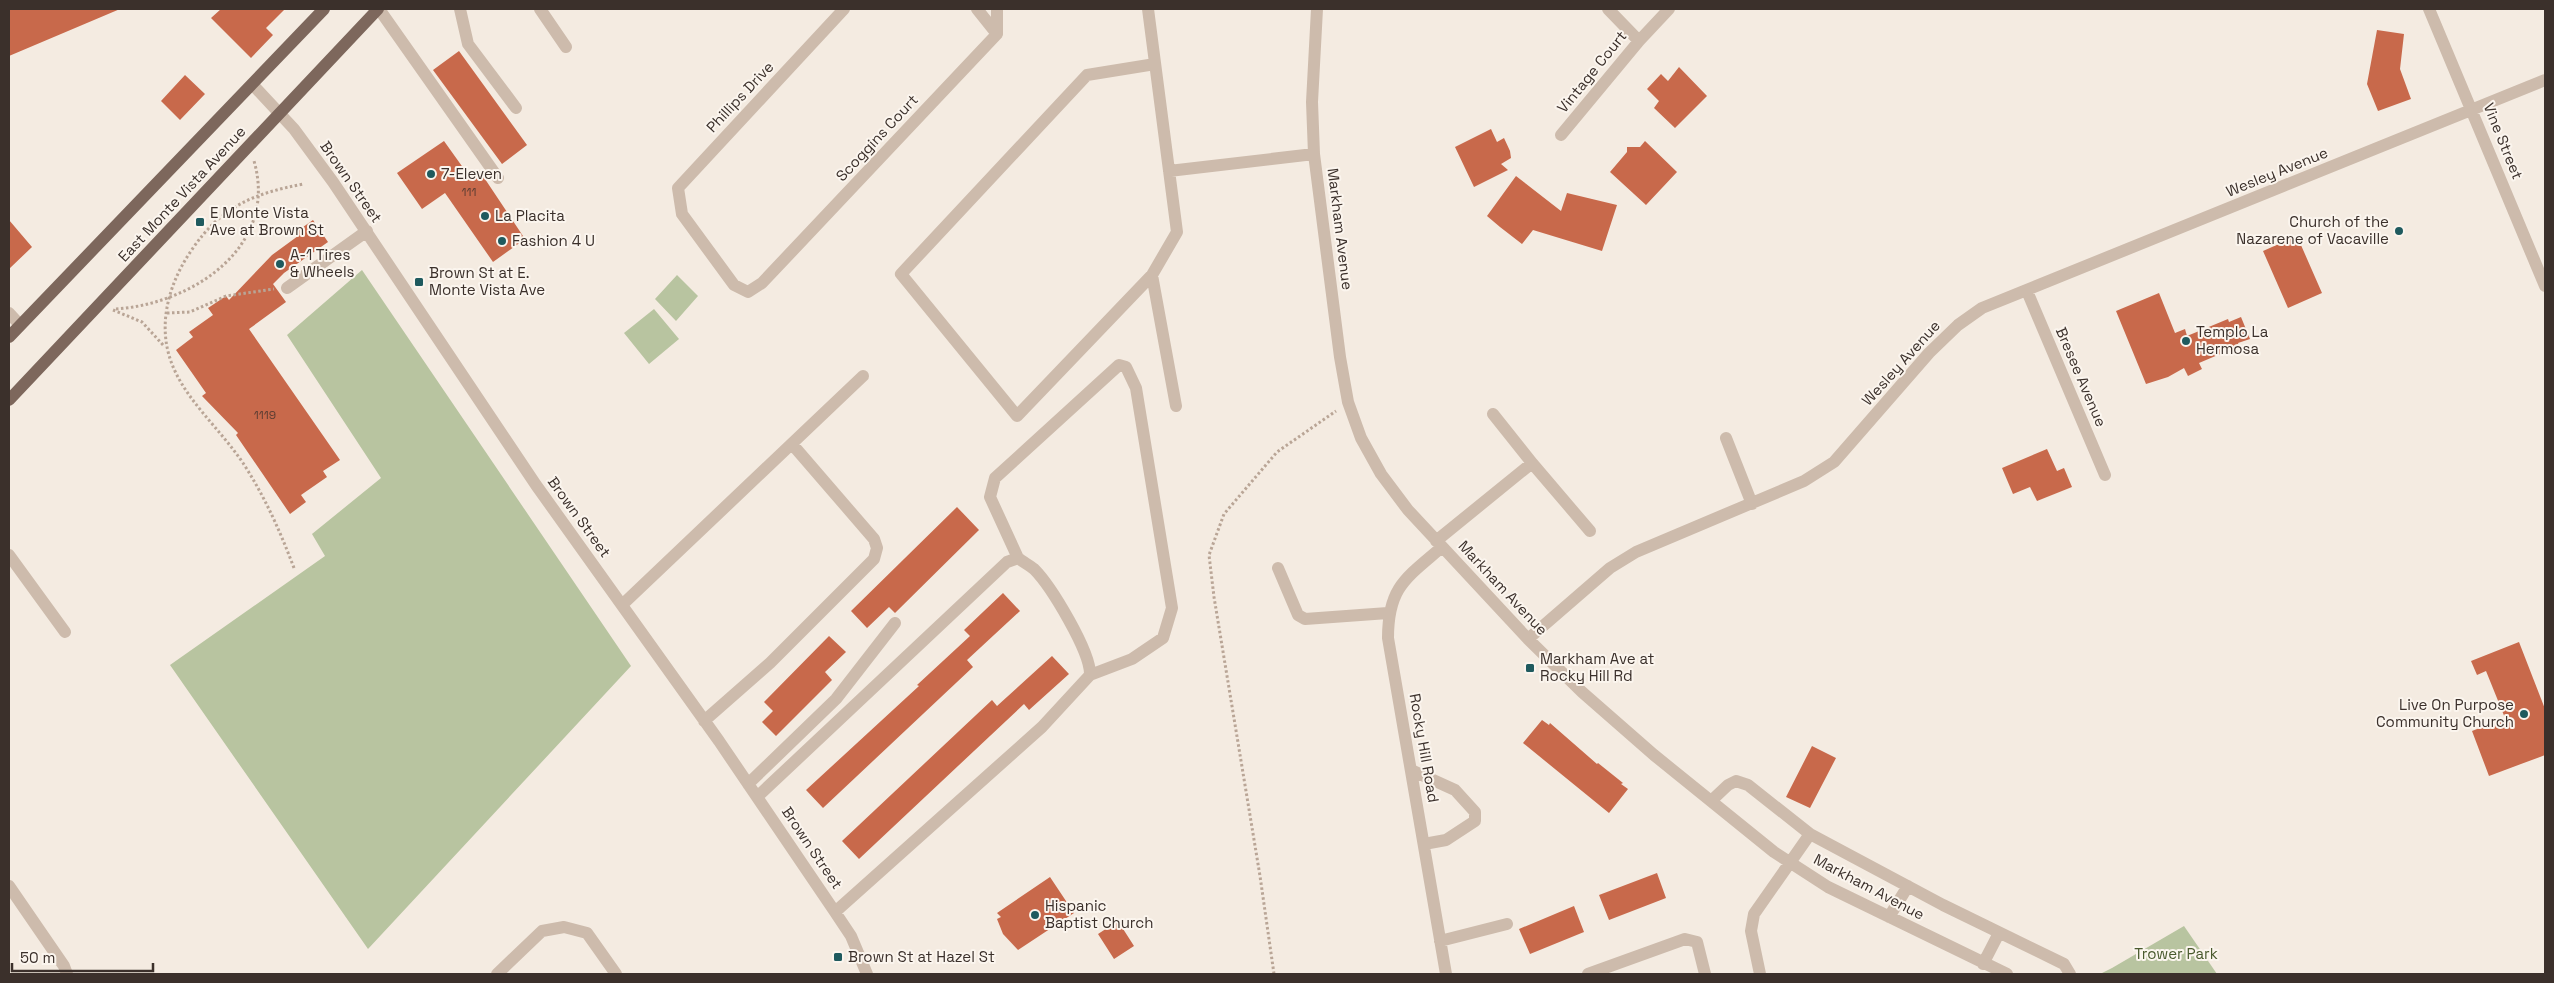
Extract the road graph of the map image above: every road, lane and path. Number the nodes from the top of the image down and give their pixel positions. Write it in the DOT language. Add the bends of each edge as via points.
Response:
graph roads {
  1 [pos="324,9"];
  2 [pos="379,9"];
  3 [pos="460,9"];
  4 [pos="540,9"];
  5 [pos="844,9"];
  6 [pos="977,9"];
  7 [pos="997,9"];
  8 [pos="1148,9"];
  9 [pos="1317,9"];
  10 [pos="1608,9"];
  11 [pos="1669,9"];
  12 [pos="2430,9"];
  13 [pos="997,34"];
  14 [pos="1639,40"];
  15 [pos="566,47"];
  16 [pos="1155,64"];
  17 [pos="2545,80"];
  18 [pos="253,85"];
  19 [pos="516,108"];
  20 [pos="2473,109"];
  21 [pos="279,114"];
  22 [pos="1561,136"];
  23 [pos="1314,154"];
  24 [pos="253,158"];
  25 [pos="1169,171"];
  26 [pos="498,178"];
  27 [pos="304,184"];
  28 [pos="259,194"];
  29 [pos="367,231"];
  30 [pos="1152,275"];
  31 [pos="762,283"];
  32 [pos="2545,286"];
  33 [pos="287,288"];
  34 [pos="2027,291"];
  35 [pos="169,298"];
  36 [pos="9,313"];
  37 [pos="166,313"];
  38 [pos="20,325"];
  39 [pos="9,337"];
  40 [pos="166,348"];
  41 [pos="863,376"];
  42 [pos="9,400"];
  43 [pos="1348,402"];
  44 [pos="1176,406"];
  45 [pos="1492,414"];
  46 [pos="1726,438"];
  47 [pos="792,444"];
  48 [pos="1532,463"];
  49 [pos="2105,475"];
  50 [pos="1752,504"];
  51 [pos="1590,531"];
  52 [pos="1439,544"];
  53 [pos="9,555"];
  54 [pos="1018,558"];
  55 [pos="294,568"];
  56 [pos="1278,568"];
  57 [pos="622,605"];
  58 [pos="1388,613"];
  59 [pos="895,623"];
  60 [pos="65,632"];
  61 [pos="1528,639"];
  62 [pos="1090,675"];
  63 [pos="704,721"];
  64 [pos="1411,770"];
  65 [pos="748,784"];
  66 [pos="757,797"];
  67 [pos="1711,801"];
  68 [pos="1810,834"];
  69 [pos="1424,844"];
  70 [pos="1790,862"];
  71 [pos="9,886"];
  72 [pos="1908,886"];
  73 [pos="835,912"];
  74 [pos="1889,917"];
  75 [pos="1507,924"];
  76 [pos="1999,933"];
  77 [pos="1440,941"];
  78 [pos="1983,964"];
  79 [pos="67,974"];
  80 [pos="497,974"];
  81 [pos="616,974"];
  82 [pos="867,974"];
  83 [pos="1274,974"];
  84 [pos="1446,974"];
  85 [pos="1588,974"];
  86 [pos="1705,974"];
  87 [pos="1760,974"];
  88 [pos="2007,974"];
  89 [pos="2070,974"];
  1 -- 18 [label="main road, East Monte Vista Avenue"];
  2 -- 21 [label="main road, East Monte Vista Avenue"];
  2 -- 26 [label="street"];
  3 -- 19 [label="street" via="468,44"];
  4 -- 15 [label="street"];
  5 -- 31 [label="street, Phillips Drive" via="678,188 682,214 734,285 748,292"];
  6 -- 13 [label="street"];
  7 -- 13 [label="street"];
  8 -- 16 [label="street"];
  9 -- 23 [label="street, Markham Avenue" via="1312,102"];
  10 -- 14 [label="street"];
  11 -- 14 [label="street, Vintage Court"];
  12 -- 20 [label="street, Vine Street"];
  13 -- 31 [label="street, Scoggins Court"];
  14 -- 22 [label="street, Vintage Court"];
  16 -- 25 [label="street"];
  16 -- 30 [label="street" via="1087,75 901,274 1017,416"];
  17 -- 20 [label="street, Wesley Avenue"];
  18 -- 21 [label="street, Brown Street"];
  18 -- 38 [label="main road, East Monte Vista Avenue"];
  20 -- 32 [label="street, Vine Street"];
  20 -- 34 [label="street, Wesley Avenue"];
  21 -- 29 [label="street, Brown Street"];
  21 -- 42 [label="main road, East Monte Vista Avenue"];
  23 -- 25 [label="street"];
  23 -- 43 [label="street, Markham Avenue"];
  24 -- 28 [label="path"];
  25 -- 30 [label="street" via="1177,232"];
  27 -- 28 [label="path"];
  28 -- 35 [label="path" via="216,220 182,264"];
  28 -- 35 [label="path" via="255,216 231,258 208,277"];
  29 -- 33 [label="street"];
  29 -- 57 [label="street, Brown Street" via="536,485"];
  30 -- 44 [label="street"];
  33 -- 37 [label="path" via="226,296 190,312"];
  34 -- 49 [label="street, Bresee Avenue"];
  34 -- 50 [label="street, Wesley Avenue" via="1982,308 1958,324 1834,462 1804,482"];
  35 -- 37 [label="path"];
  35 -- 40 [label="path" via="140,307 110,310 142,322"];
  36 -- 38 [label="street"];
  37 -- 40 [label="path"];
  38 -- 39 [label="main road, East Monte Vista Avenue"];
  40 -- 55 [label="path" via="181,384 242,462 264,496"];
  41 -- 47 [label="street"];
  43 -- 52 [label="street, Markham Avenue" via="1361,438 1381,474"];
  43 -- 83 [label="path" via="1276,452 1224,514 1209,555"];
  45 -- 48 [label="street"];
  46 -- 50 [label="street"];
  47 -- 57 [label="street"];
  47 -- 63 [label="street" via="874,540 877,548 874,559 770,663"];
  48 -- 51 [label="street"];
  48 -- 52 [label="street, Rocky Hill Road"];
  50 -- 61 [label="street, Wesley Avenue" via="1636,552 1610,568"];
  52 -- 58 [label="street, Rocky Hill Road" via="1396,592"];
  52 -- 61 [label="street, Markham Avenue"];
  53 -- 60 [label="street"];
  54 -- 62 [label="street" via="1034,570 1067,618 1090,664"];
  54 -- 62 [label="street" via="990,497 995,478 1119,365 1126,367 1136,388 1172,608 1163,638 1132,659"];
  54 -- 66 [label="street" via="1007,562"];
  56 -- 58 [label="street" via="1298,615 1305,619"];
  57 -- 63 [label="street, Brown Street"];
  58 -- 64 [label="street, Rocky Hill Road" via="1388,638"];
  59 -- 65 [label="street" via="836,699"];
  61 -- 67 [label="street, Markham Avenue" via="1582,692"];
  62 -- 73 [label="street" via="1042,728"];
  63 -- 65 [label="street, Brown Street"];
  64 -- 69 [label="street, Rocky Hill Road"];
  64 -- 69 [label="street" via="1455,790 1475,812 1475,821 1446,840"];
  65 -- 66 [label="street, Brown Street"];
  66 -- 73 [label="street, Brown Street"];
  67 -- 68 [label="street" via="1728,785 1736,782 1748,785"];
  67 -- 70 [label="street, Markham Avenue"];
  68 -- 70 [label="street"];
  68 -- 72 [label="street"];
  69 -- 77 [label="street, Rocky Hill Road"];
  70 -- 74 [label="street, Markham Avenue" via="1828,887"];
  70 -- 87 [label="street" via="1754,914 1751,932"];
  71 -- 79 [label="street"];
  72 -- 74 [label="street"];
  72 -- 76 [label="street"];
  73 -- 82 [label="street, Brown Street" via="851,936"];
  74 -- 78 [label="street, Markham Avenue"];
  75 -- 77 [label="street"];
  76 -- 78 [label="street"];
  76 -- 89 [label="street" via="2064,964"];
  77 -- 84 [label="street, Rocky Hill Road"];
  78 -- 88 [label="street, Markham Avenue"];
  80 -- 81 [label="street" via="542,931 564,926 587,932"];
  85 -- 86 [label="street" via="1685,939 1697,942"];
}
